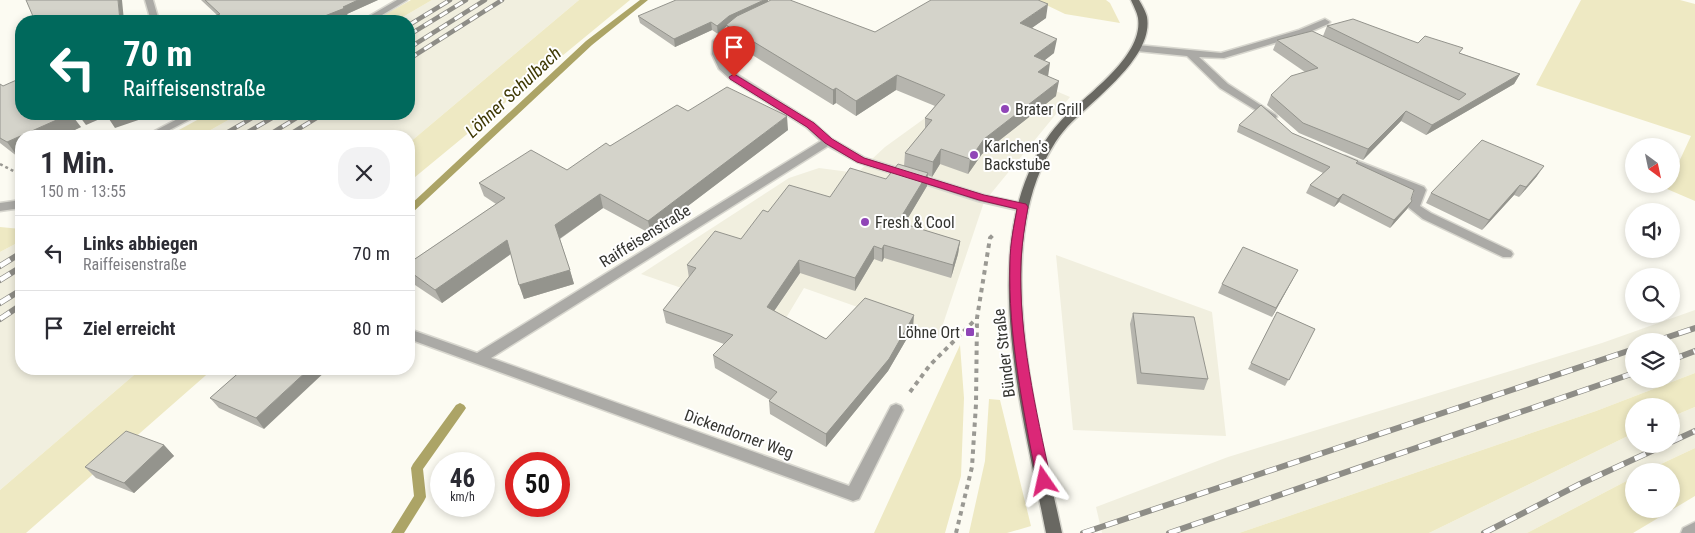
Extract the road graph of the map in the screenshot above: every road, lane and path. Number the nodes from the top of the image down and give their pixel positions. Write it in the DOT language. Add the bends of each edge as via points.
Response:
graph roads {
  1 [pos="149,0"];
  2 [pos="403,0"];
  3 [pos="1135,0"];
  4 [pos="153,15"];
  5 [pos="377,15"];
  6 [pos="751,20"];
  7 [pos="1326,22"];
  8 [pos="1302,32"];
  9 [pos="1317,40"];
  10 [pos="1137,48"];
  11 [pos="1191,54"];
  12 [pos="181,120"];
  13 [pos="1280,124"];
  14 [pos="162,130"];
  15 [pos="828,141"];
  16 [pos="1333,154"];
  17 [pos="0,164"];
  18 [pos="15,172"];
  19 [pos="15,205"];
  20 [pos="0,207"];
  21 [pos="1022,207"];
  22 [pos="1507,254"];
  23 [pos="977,318"];
  24 [pos="415,336"];
  25 [pos="479,359"];
  26 [pos="896,410"];
  27 [pos="1695,529"];
  28 [pos="956,533"];
  29 [pos="1054,533"];
  30 [pos="1689,533"];
  1 -- 4 [label="street"];
  2 -- 5 [label="street"];
  3 -- 10 [label="main road, Bünder Straße" via="1143,19"];
  6 -- 15 [label="street" via="718,41 717,54 722,67 810,125"];
  7 -- 8 [label="street"];
  8 -- 9 [label="street"];
  8 -- 11 [label="street" via="1221,56"];
  10 -- 11 [label="street"];
  10 -- 21 [label="main road, Bünder Straße" via="1062,127 1043,154"];
  11 -- 13 [label="street" via="1224,86 1266,111"];
  12 -- 14 [label="street"];
  15 -- 21 [label="street" via="861,160 982,198"];
  15 -- 25 [label="street, Raiffeisenstraße"];
  16 -- 22 [label="street" via="1420,190 1414,207"];
  17 -- 18 [label="path"];
  19 -- 20 [label="street"];
  21 -- 23 [label="path" via="990,238"];
  21 -- 29 [label="main road, Bünder Straße" via="1015,260 1017,326"];
  23 -- 26 [label="path" via="930,365"];
  23 -- 28 [label="path" via="972,466"];
  24 -- 25 [label="street, Dickendorner Weg"];
  25 -- 26 [label="street, Dickendorner Weg" via="853,494"];
  27 -- 30 [label="street"];
}
